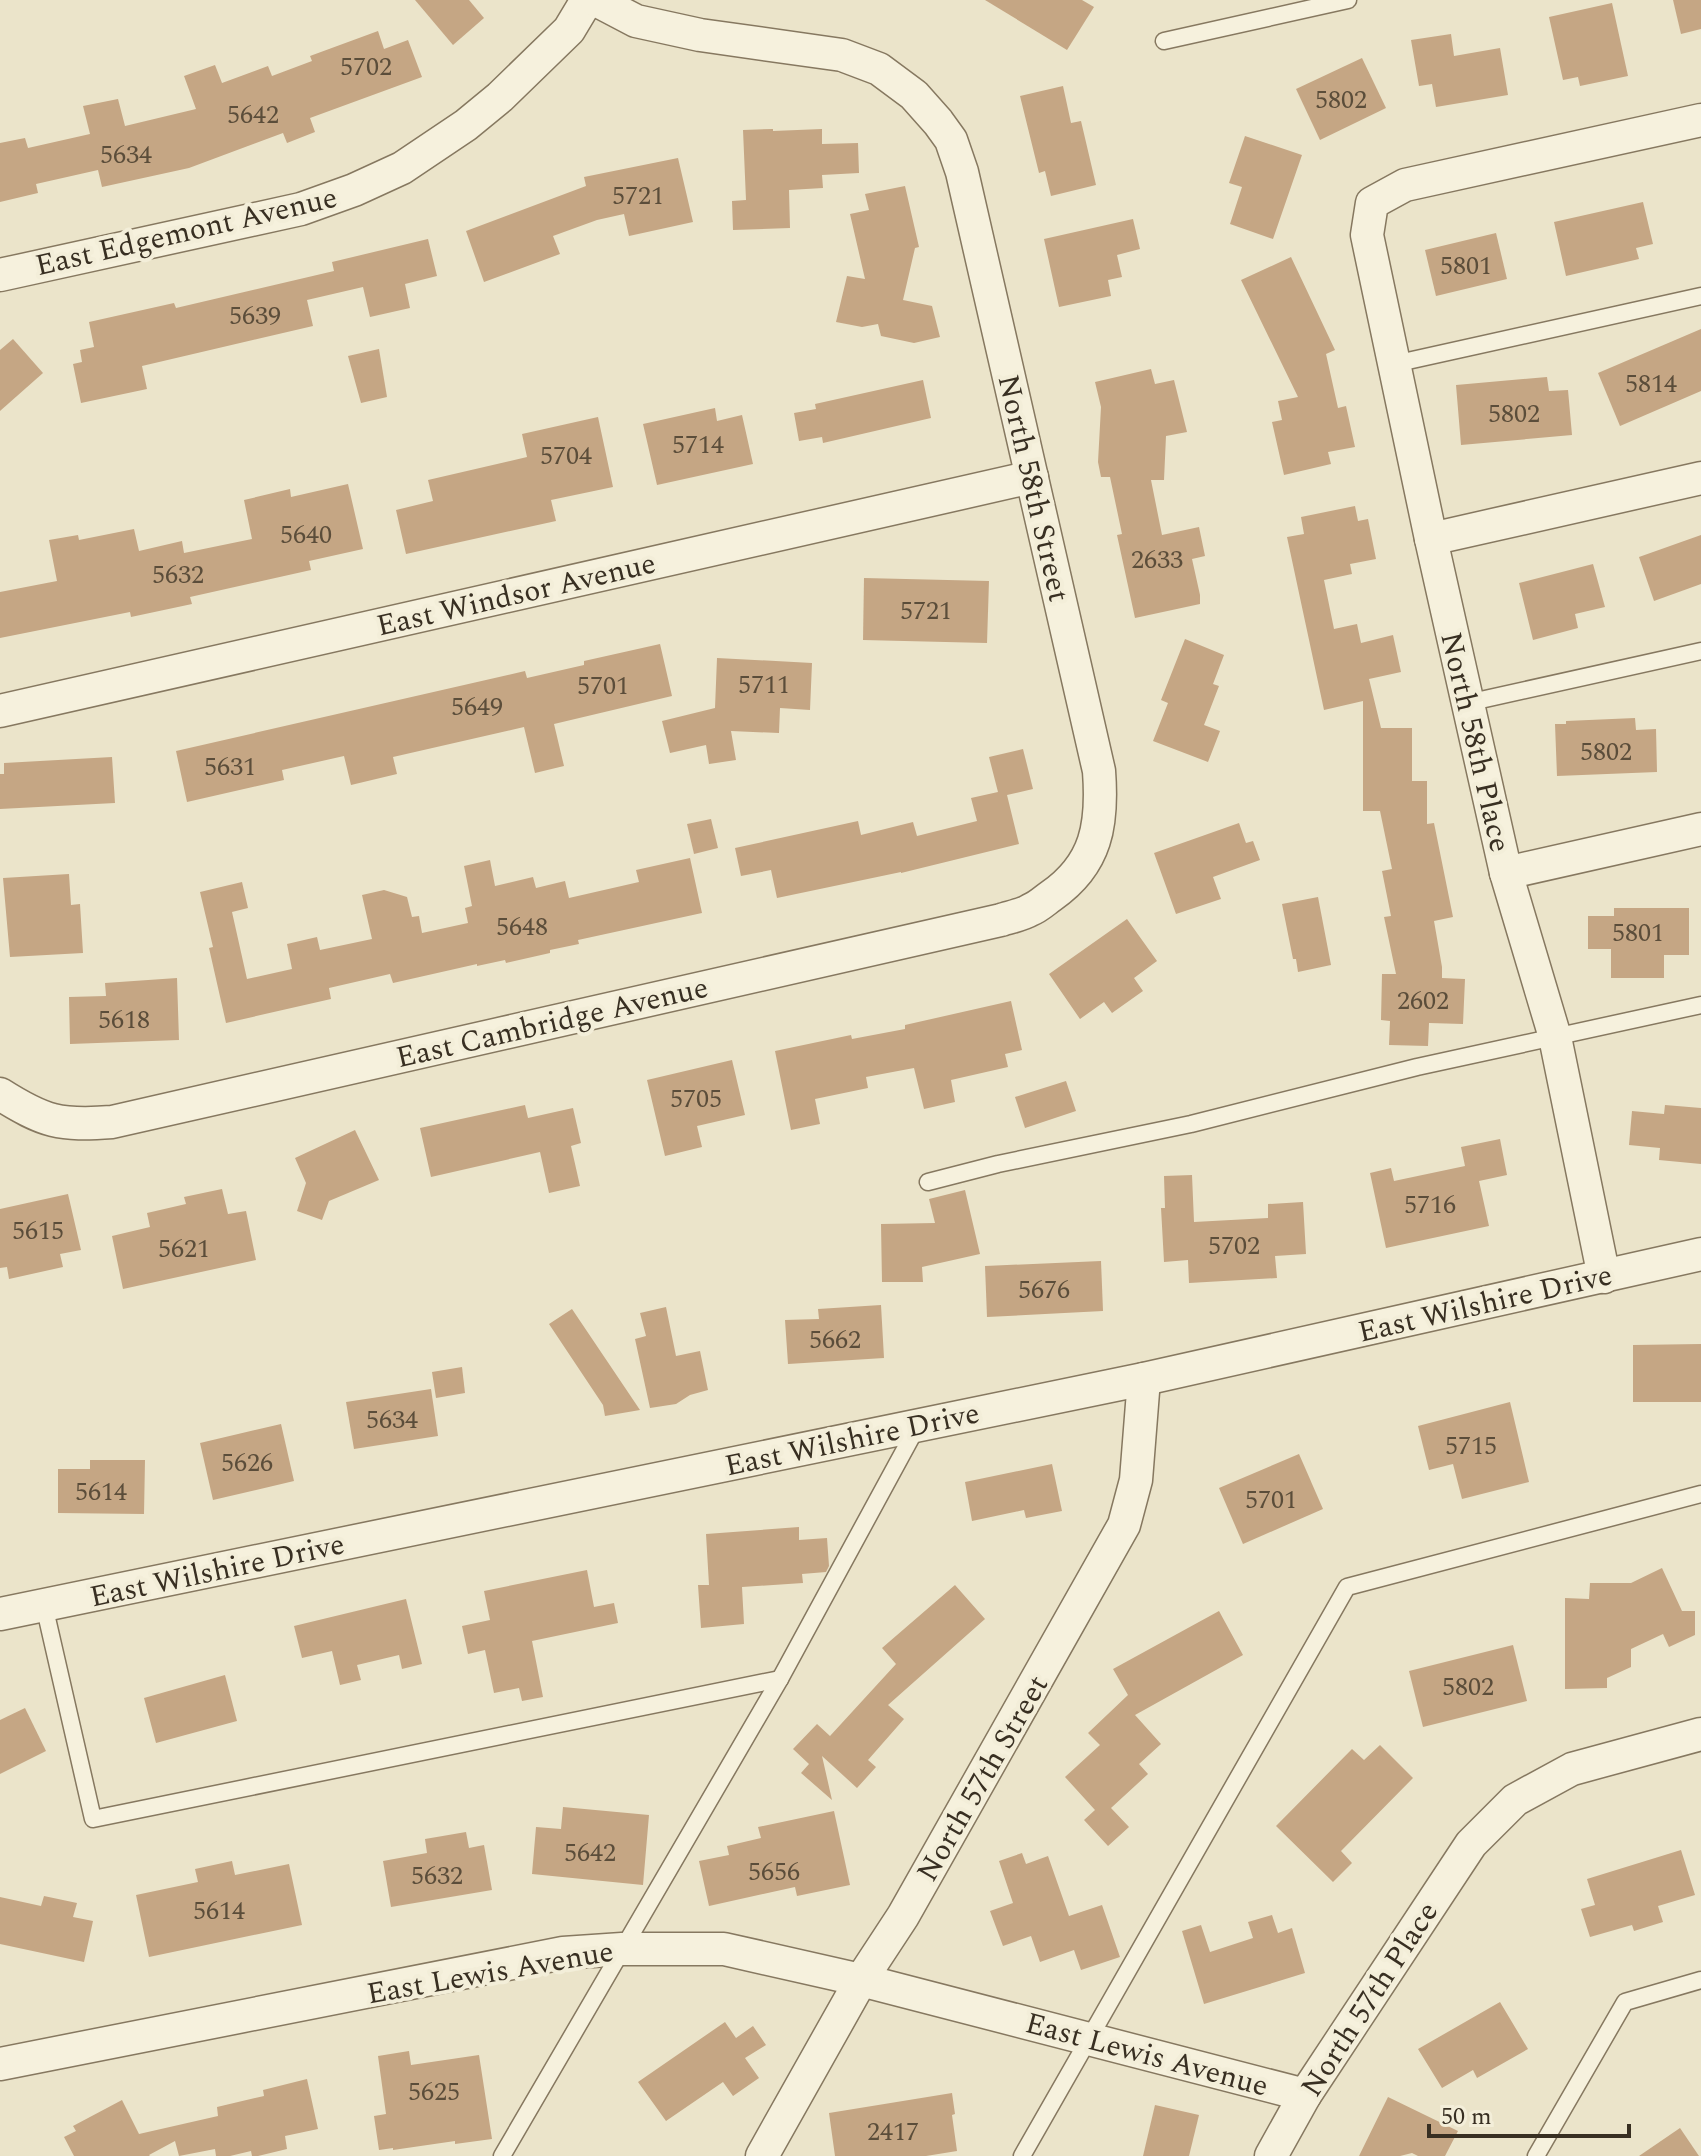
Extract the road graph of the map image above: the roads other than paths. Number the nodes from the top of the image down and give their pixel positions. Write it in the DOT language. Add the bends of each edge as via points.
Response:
graph roads {
  1 [pos="587,0"];
  2 [pos="596,0"];
  3 [pos="1348,0"];
  4 [pos="1164,41"];
  5 [pos="1701,120"];
  6 [pos="0,275"];
  7 [pos="1701,296"];
  8 [pos="1394,364"];
  9 [pos="1032,477"];
  10 [pos="1701,478"];
  11 [pos="1431,539"];
  12 [pos="1701,651"];
  13 [pos="1467,703"];
  14 [pos="0,711"];
  15 [pos="1701,829"];
  16 [pos="1088,858"];
  17 [pos="1506,873"];
  18 [pos="1701,1005"];
  19 [pos="1555,1037"];
  20 [pos="0,1094"];
  21 [pos="928,1182"];
  22 [pos="1701,1254"];
  23 [pos="1604,1277"];
  24 [pos="1144,1379"];
  25 [pos="917,1426"];
  26 [pos="1701,1494"];
  27 [pos="44,1605"];
  28 [pos="0,1614"];
  29 [pos="780,1679"];
  30 [pos="1701,1734"];
  31 [pos="622,1949"];
  32 [pos="861,1980"];
  33 [pos="1701,1980"];
  34 [pos="1088,2039"];
  35 [pos="0,2064"];
  36 [pos="1305,2095"];
  37 [pos="502,2156"];
  38 [pos="762,2156"];
  39 [pos="1022,2156"];
  40 [pos="1271,2156"];
  41 [pos="1536,2156"];
  1 -- 6 [label="street, East Edgemont Avenue" via="569,30 500,97 402,168 301,209"];
  2 -- 9 [label="street, North 58th Street" via="636,21 842,55 879,69 914,95 951,140 962,172"];
  3 -- 4 [label="lane"];
  5 -- 8 [label="street, North 58th Place" via="1405,185 1372,203 1367,235"];
  7 -- 8 [label="lane"];
  8 -- 11 [label="street, North 58th Place"];
  9 -- 14 [label="street, East Windsor Avenue"];
  9 -- 16 [label="street, North 58th Street" via="1099,771 1102,804"];
  10 -- 11 [label="street"];
  11 -- 13 [label="street, North 58th Place"];
  12 -- 13 [label="lane"];
  13 -- 17 [label="street, North 58th Place"];
  15 -- 17 [label="street"];
  16 -- 20 [label="street, East Cambridge Avenue" via="1067,885 1030,911 1001,920 112,1122 77,1125 48,1119"];
  17 -- 19 [label="street, North 58th Place"];
  18 -- 19 [label="lane"];
  19 -- 21 [label="lane"];
  19 -- 23 [label="street, North 58th Place"];
  22 -- 23 [label="street, East Wilshire Drive"];
  23 -- 24 [label="street, East Wilshire Drive"];
  24 -- 25 [label="street, East Wilshire Drive"];
  24 -- 32 [label="street, North 57th Street" via="1136,1480 1124,1525 903,1916"];
  25 -- 27 [label="street, East Wilshire Drive"];
  25 -- 29 [label="lane"];
  26 -- 34 [label="lane" via="1347,1587"];
  27 -- 28 [label="street, East Wilshire Drive"];
  27 -- 29 [label="lane" via="93,1819"];
  29 -- 31 [label="lane"];
  30 -- 36 [label="street, North 57th Place" via="1572,1769 1515,1800 1471,1844"];
  31 -- 32 [label="street, East Lewis Avenue" via="724,1949"];
  31 -- 35 [label="street, East Lewis Avenue" via="563,1953"];
  31 -- 37 [label="lane"];
  32 -- 34 [label="street, East Lewis Avenue"];
  32 -- 38 [label="street, North 57th Street"];
  33 -- 41 [label="lane" via="1625,2002"];
  34 -- 36 [label="street, East Lewis Avenue"];
  34 -- 39 [label="lane"];
  36 -- 40 [label="street, North 57th Place"];
}
